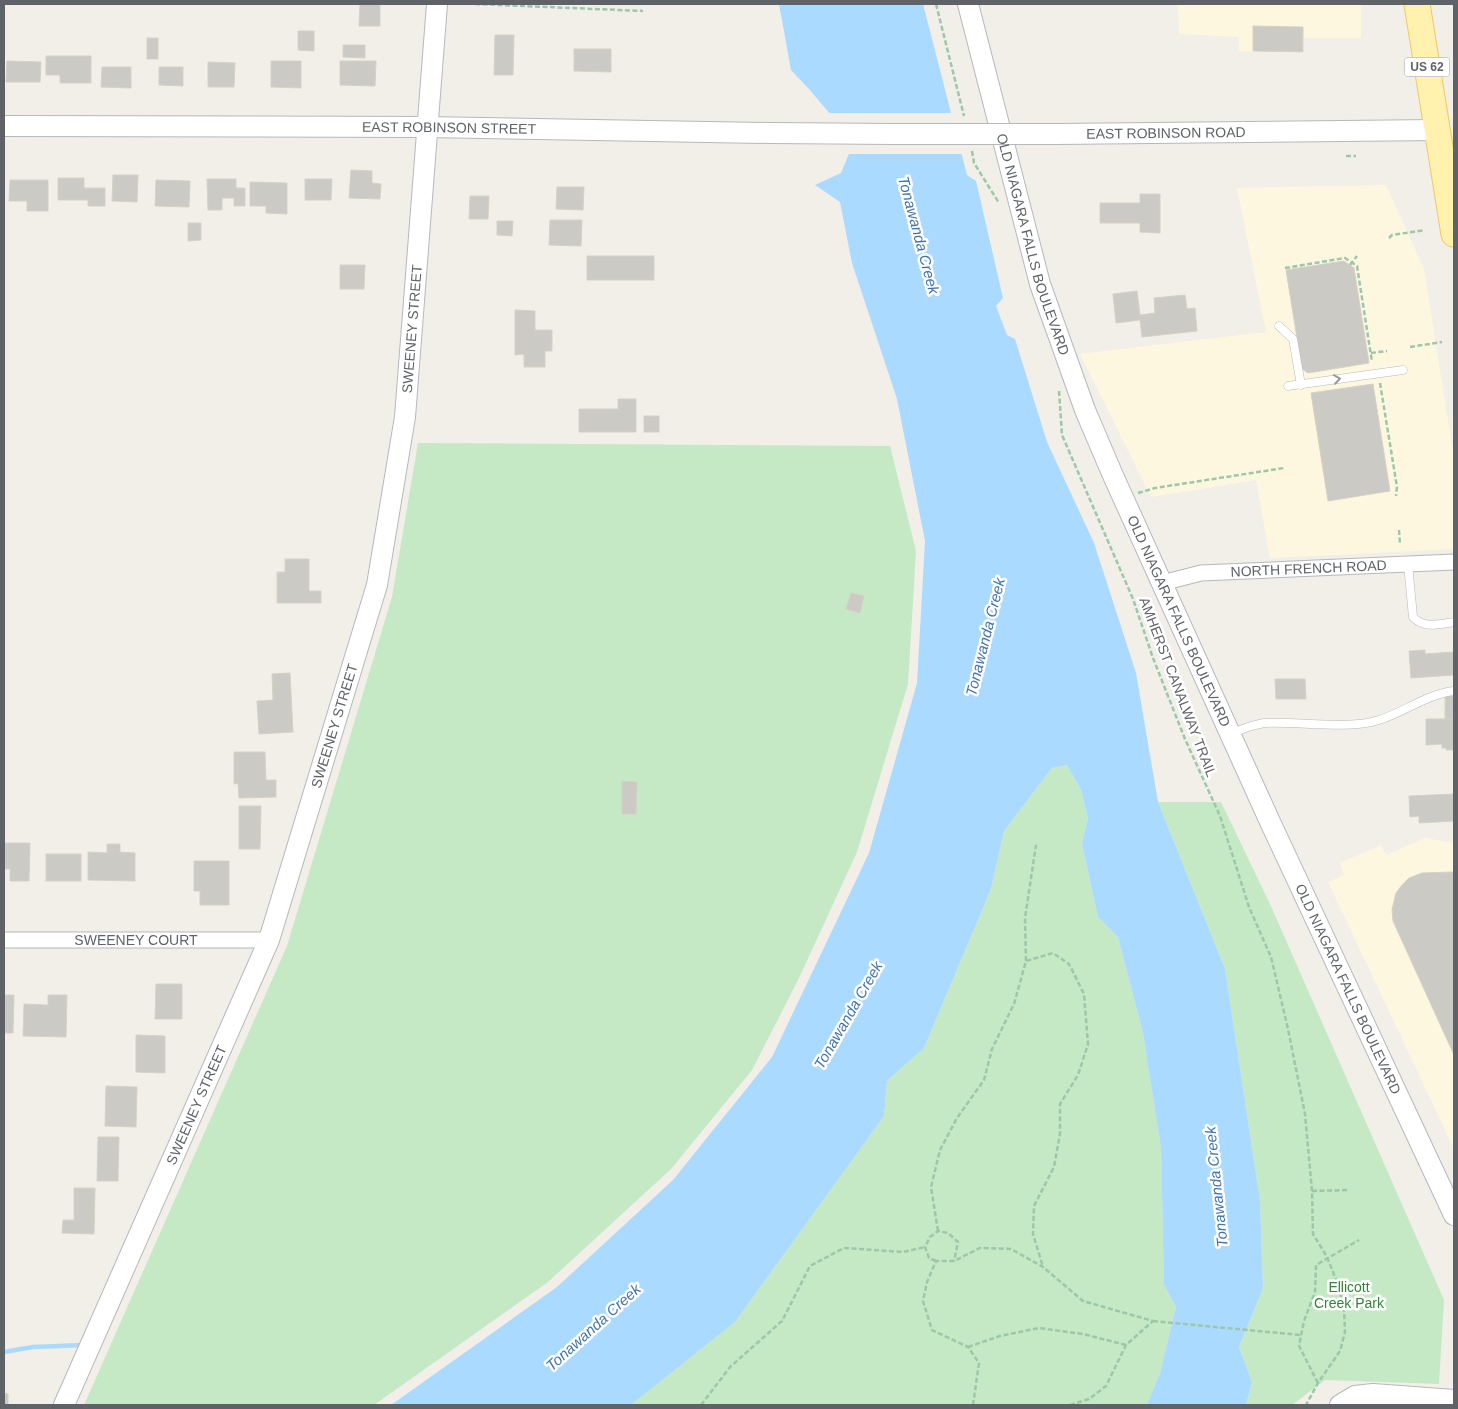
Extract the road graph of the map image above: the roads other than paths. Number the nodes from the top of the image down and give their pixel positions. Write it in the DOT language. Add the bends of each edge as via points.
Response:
graph roads {
  1 [pos="437,4"];
  2 [pos="968,4"];
  3 [pos="1417,4"];
  4 [pos="4,126"];
  5 [pos="426,127"];
  6 [pos="1438,130"];
  7 [pos="894,134"];
  8 [pos="1454,234"];
  9 [pos="1279,326"];
  10 [pos="1402,370"];
  11 [pos="1300,385"];
  12 [pos="1288,386"];
  13 [pos="1454,562"];
  14 [pos="1408,564"];
  15 [pos="1162,583"];
  16 [pos="1454,622"];
  17 [pos="1454,691"];
  18 [pos="1230,734"];
  19 [pos="4,940"];
  20 [pos="269,940"];
  21 [pos="1454,1215"];
  22 [pos="1454,1400"];
  23 [pos="64,1405"];
  24 [pos="1340,1405"];
  1 -- 5 [label="street, SWEENEY STREET"];
  2 -- 15 [label="street, OLD NIAGARA FALLS BOULEVARD" via="1040,284 1086,410"];
  3 -- 6 [label="main road, US 62"];
  4 -- 5 [label="street, EAST ROBINSON STREET"];
  5 -- 7 [label="street, EAST ROBINSON STREET"];
  5 -- 20 [label="street, SWEENEY STREET" via="405,416 377,585"];
  6 -- 7 [label="street, EAST ROBINSON ROAD, bridge"];
  6 -- 8 [label="main road, US 62"];
  9 -- 11 [label="lane" via="1293,339"];
  11 -- 10 [label="lane, one-way"];
  11 -- 12 [label="lane"];
  13 -- 14 [label="street, NORTH FRENCH ROAD"];
  14 -- 15 [label="street, NORTH FRENCH ROAD" via="1201,573"];
  14 -- 16 [label="lane" via="1412,617 1426,625"];
  15 -- 18 [label="street, OLD NIAGARA FALLS BOULEVARD"];
  17 -- 18 [label="lane" via="1435,695 1379,721 1355,725 1264,723"];
  18 -- 21 [label="street, OLD NIAGARA FALLS BOULEVARD"];
  19 -- 20 [label="street, SWEENEY COURT"];
  20 -- 23 [label="street, SWEENEY STREET"];
  22 -- 24 [label="street" via="1373,1394 1354,1396"];
}
